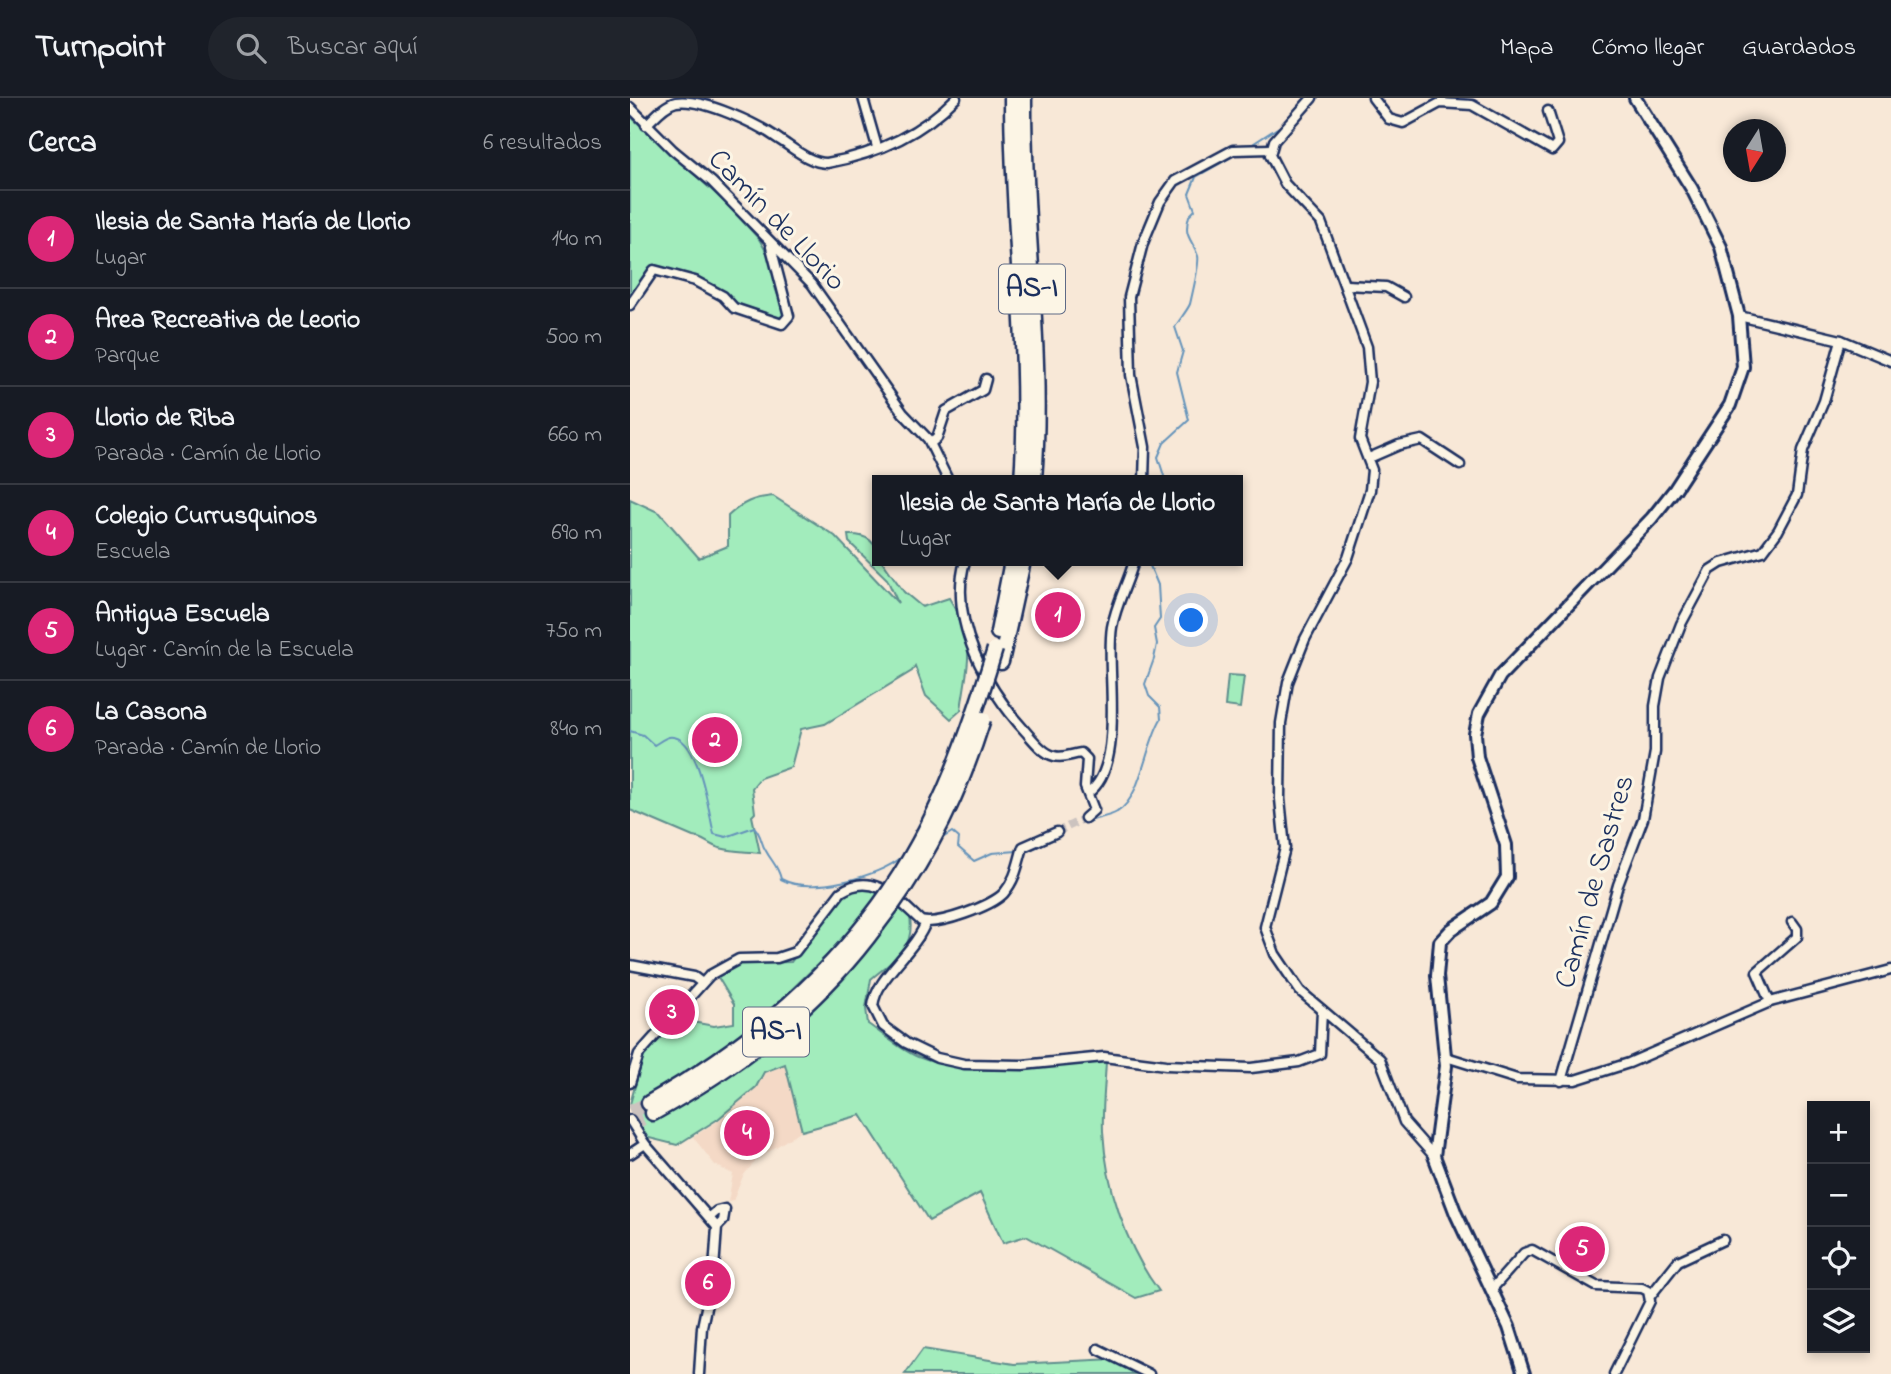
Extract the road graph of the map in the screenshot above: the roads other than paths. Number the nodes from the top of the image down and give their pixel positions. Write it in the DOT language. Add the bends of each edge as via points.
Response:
graph roads {
  1 [pos="863,98"];
  2 [pos="956,98"];
  3 [pos="1012,98"];
  4 [pos="1024,98"];
  5 [pos="1312,98"];
  6 [pos="1373,98"];
  7 [pos="1635,98"];
  8 [pos="630,107"];
  9 [pos="1548,111"];
  10 [pos="646,125"];
  11 [pos="877,148"];
  12 [pos="1271,149"];
  13 [pos="769,243"];
  14 [pos="1346,285"];
  15 [pos="1404,297"];
  16 [pos="630,305"];
  17 [pos="1739,316"];
  18 [pos="1841,340"];
  19 [pos="1891,360"];
  20 [pos="986,379"];
  21 [pos="931,443"];
  22 [pos="1369,458"];
  23 [pos="1460,466"];
  24 [pos="946,475"];
  25 [pos="1022,475"];
  26 [pos="1034,475"];
  27 [pos="1144,475"];
  28 [pos="964,566"];
  29 [pos="1011,566"];
  30 [pos="1022,566"];
  31 [pos="1132,566"];
  32 [pos="998,656"];
  33 [pos="1088,793"];
  34 [pos="1085,818"];
  35 [pos="1056,832"];
  36 [pos="926,922"];
  37 [pos="1792,922"];
  38 [pos="630,965"];
  39 [pos="1891,970"];
  40 [pos="702,983"];
  41 [pos="1770,1002"];
  42 [pos="1322,1010"];
  43 [pos="639,1054"];
  44 [pos="1446,1057"];
  45 [pos="630,1063"];
  46 [pos="1562,1081"];
  47 [pos="630,1083"];
  48 [pos="651,1108"];
  49 [pos="630,1120"];
  50 [pos="630,1131"];
  51 [pos="643,1141"];
  52 [pos="630,1154"];
  53 [pos="1434,1156"];
  54 [pos="710,1217"];
  55 [pos="717,1227"];
  56 [pos="1723,1240"];
  57 [pos="1492,1290"];
  58 [pos="1651,1295"];
  59 [pos="1098,1349"];
  60 [pos="699,1374"];
  61 [pos="1149,1374"];
  62 [pos="1524,1374"];
  63 [pos="1614,1374"];
  1 -- 11 [label="street"];
  2 -- 11 [label="street" via="934,121"];
  3 -- 25 [label="highway, AS-I" via="1024,336"];
  4 -- 26 [label="highway, AS-I" via="1023,161 1037,398"];
  5 -- 12 [label="street"];
  6 -- 9 [label="street" via="1389,119 1403,123 1440,103 1472,105 1552,150 1558,143"];
  7 -- 17 [label="street" via="1709,218"];
  8 -- 10 [label="street, Camín de Llorio"];
  10 -- 11 [label="street" via="667,106 685,100 749,121 821,163"];
  10 -- 13 [label="street, Camín de Llorio" via="712,182"];
  12 -- 14 [label="street" via="1271,160 1285,184 1321,222"];
  12 -- 27 [label="street" via="1242,150 1175,181 1160,202 1131,278 1131,375 1145,447"];
  13 -- 16 [label="street" via="787,322 734,308 723,296 695,281 664,271 654,270"];
  13 -- 21 [label="street, Camín de Llorio" via="812,284 903,413"];
  14 -- 15 [label="street" via="1386,287"];
  14 -- 22 [label="street" via="1370,361 1360,439"];
  17 -- 18 [label="street"];
  17 -- 44 [label="street" via="1743,367 1738,389 1723,415 1652,519 1518,655 1479,714 1477,757 1506,845 1507,877 1490,903 1440,942 1437,976"];
  18 -- 19 [label="street"];
  18 -- 46 [label="street, Camín de Sastres" via="1824,401 1803,450 1797,495 1779,531 1763,551 1710,570 1665,660 1655,706 1655,752 1643,819 1618,884"];
  20 -- 21 [label="street" via="983,390 946,411"];
  21 -- 24 [label="street, Camín de Llorio"];
  22 -- 23 [label="street" via="1422,440"];
  22 -- 42 [label="street" via="1371,478 1358,531 1292,670 1282,714 1280,799 1285,842 1265,928 1275,954 1300,992"];
  28 -- 33 [label="street" via="963,601 981,669 1041,748 1058,757 1084,755"];
  29 -- 32 [label="highway, AS-I"];
  30 -- 32 [label="highway, AS-I"];
  31 -- 33 [label="street" via="1112,628 1108,755"];
  32 -- 48 [label="highway, AS-I, bridge" via="943,796 873,922 773,1020"];
  33 -- 34 [label="street" via="1094,810"];
  35 -- 36 [label="street" via="1026,843 1013,879 997,899 940,922"];
  36 -- 40 [label="street" via="881,887 861,883 841,892 794,952 777,958 739,959 720,967"];
  36 -- 42 [label="street" via="876,994 874,1014 883,1026 922,1053 964,1064 1023,1065 1104,1057 1236,1068 1310,1059 1323,1049"];
  37 -- 41 [label="street" via="1797,937 1757,972"];
  38 -- 40 [label="street" via="694,977"];
  39 -- 41 [label="street"];
  40 -- 43 [label="street"];
  41 -- 46 [label="street" via="1629,1063"];
  42 -- 53 [label="street" via="1380,1059 1404,1122"];
  43 -- 45 [label="street"];
  43 -- 47 [label="street"];
  44 -- 46 [label="street" via="1517,1079"];
  44 -- 53 [label="street"];
  49 -- 51 [label="street"];
  50 -- 51 [label="street"];
  51 -- 52 [label="street"];
  51 -- 54 [label="street"];
  53 -- 57 [label="street"];
  54 -- 55 [label="street"];
  54 -- 55 [label="street" via="725,1209"];
  55 -- 60 [label="street"];
  56 -- 58 [label="street" via="1678,1261"];
  57 -- 58 [label="street" via="1524,1253 1532,1251 1596,1286 1642,1288"];
  57 -- 62 [label="street"];
  58 -- 63 [label="street"];
  59 -- 61 [label="street"];
}
